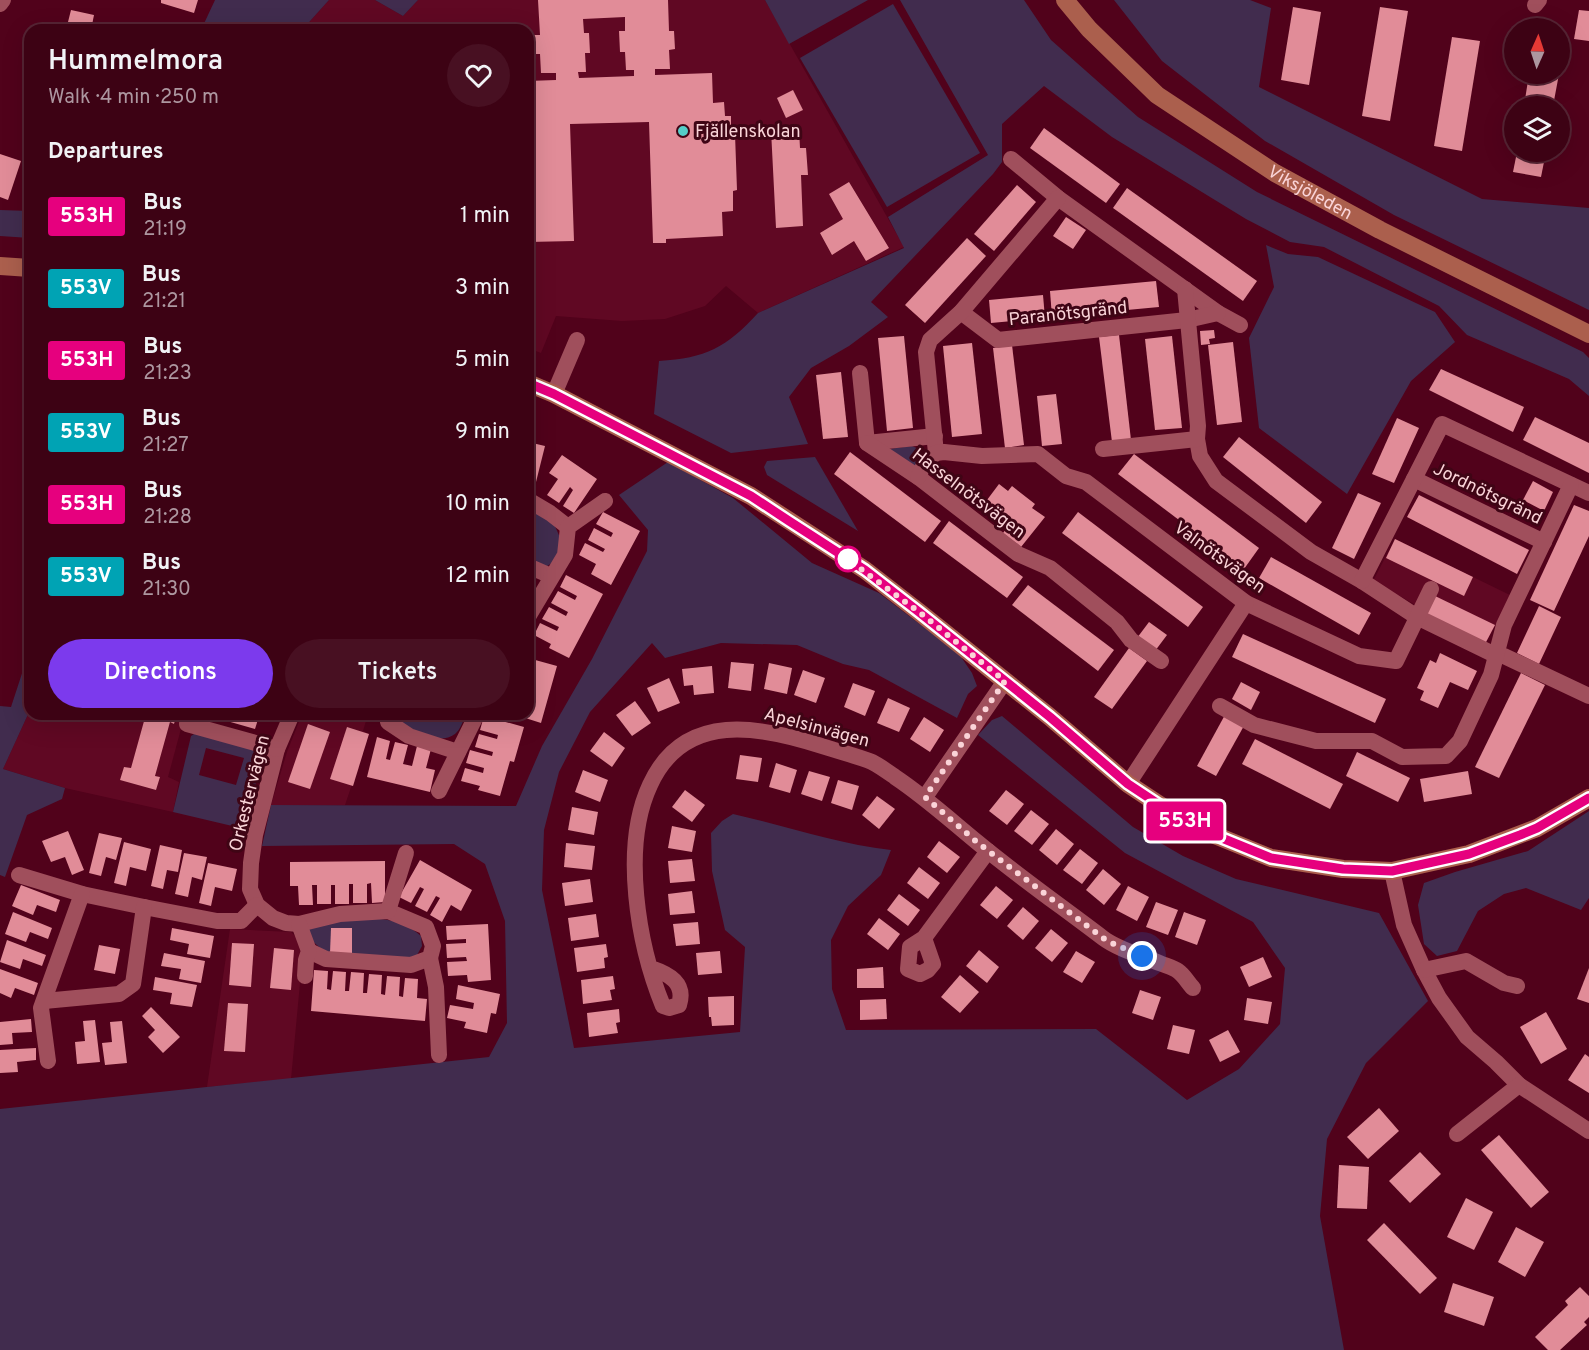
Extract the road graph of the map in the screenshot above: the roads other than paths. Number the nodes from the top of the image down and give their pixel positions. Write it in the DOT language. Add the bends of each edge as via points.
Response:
graph roads {
  1 [pos="3,0"];
  2 [pos="1065,0"];
  3 [pos="0,4"];
  4 [pos="1011,159"];
  5 [pos="1058,198"];
  6 [pos="0,266"];
  7 [pos="24,268"];
  8 [pos="1185,289"];
  9 [pos="962,312"];
  10 [pos="1218,313"];
  11 [pos="1187,320"];
  12 [pos="1240,325"];
  13 [pos="1589,334"];
  14 [pos="577,340"];
  15 [pos="860,373"];
  16 [pos="534,386"];
  17 [pos="554,394"];
  18 [pos="934,436"];
  19 [pos="1197,439"];
  20 [pos="867,442"];
  21 [pos="1103,449"];
  22 [pos="936,453"];
  23 [pos="918,477"];
  24 [pos="1414,479"];
  25 [pos="1571,486"];
  26 [pos="1589,493"];
  27 [pos="605,501"];
  28 [pos="534,504"];
  29 [pos="568,527"];
  30 [pos="1544,542"];
  31 [pos="534,569"];
  32 [pos="551,576"];
  33 [pos="1362,581"];
  34 [pos="1431,589"];
  35 [pos="1246,603"];
  36 [pos="534,607"];
  37 [pos="1417,617"];
  38 [pos="1497,654"];
  39 [pos="1161,662"];
  40 [pos="1005,681"];
  41 [pos="1589,696"];
  42 [pos="1220,706"];
  43 [pos="289,720"];
  44 [pos="388,720"];
  45 [pos="474,720"];
  46 [pos="187,724"];
  47 [pos="277,749"];
  48 [pos="458,752"];
  49 [pos="1128,784"];
  50 [pos="439,791"];
  51 [pos="925,797"];
  52 [pos="1589,798"];
  53 [pos="988,851"];
  54 [pos="406,853"];
  55 [pos="1392,871"];
  56 [pos="19,875"];
  57 [pos="82,894"];
  58 [pos="257,904"];
  59 [pos="144,907"];
  60 [pos="388,911"];
  61 [pos="299,924"];
  62 [pos="309,951"];
  63 [pos="430,958"];
  64 [pos="1424,970"];
  65 [pos="920,974"];
  66 [pos="305,976"];
  67 [pos="1517,986"];
  68 [pos="1193,988"];
  69 [pos="44,1001"];
  70 [pos="663,1006"];
  71 [pos="439,1055"];
  72 [pos="48,1061"];
  73 [pos="1518,1085"];
  74 [pos="1589,1131"];
  75 [pos="1457,1134"];
  1 -- 3 [label="street"];
  2 -- 13 [label="street, Viksjöleden" via="1157,95 1275,173"];
  4 -- 5 [label="street"];
  5 -- 8 [label="street"];
  5 -- 9 [label="street"];
  6 -- 7 [label="street"];
  8 -- 10 [label="street"];
  8 -- 11 [label="street"];
  9 -- 11 [label="street, Paranötsgränd" via="998,340"];
  9 -- 18 [label="street" via="930,340 926,352"];
  10 -- 11 [label="street, Paranötsgränd"];
  10 -- 12 [label="street"];
  11 -- 19 [label="street"];
  14 -- 17 [label="street"];
  15 -- 20 [label="street"];
  16 -- 17 [label="street"];
  17 -- 40 [label="street" via="751,496 865,570"];
  18 -- 20 [label="street"];
  18 -- 22 [label="street"];
  19 -- 21 [label="street"];
  19 -- 33 [label="street" via="1200,456 1216,481 1311,552"];
  20 -- 23 [label="street, Hasselnötsvägen"];
  22 -- 23 [label="street" via="926,461"];
  22 -- 35 [label="street, Valnötsvägen" via="1038,454 1066,476 1086,482"];
  23 -- 39 [label="street, Hasselnötsvägen" via="1018,554 1050,568"];
  24 -- 25 [label="street, Jordnötsgränd" via="1442,424"];
  24 -- 30 [label="street, Jordnötsgränd"];
  24 -- 33 [label="street, Jordnötsgränd"];
  25 -- 26 [label="street, Jordnötsgränd"];
  25 -- 30 [label="street, Jordnötsgränd"];
  27 -- 29 [label="street"];
  28 -- 29 [label="street"];
  29 -- 32 [label="street" via="565,555"];
  30 -- 38 [label="street, Jordnötsgränd" via="1504,625"];
  31 -- 32 [label="street"];
  32 -- 36 [label="street"];
  33 -- 37 [label="street"];
  34 -- 37 [label="street"];
  35 -- 37 [label="street, Valnötsvägen" via="1359,656 1396,661"];
  35 -- 49 [label="street"];
  37 -- 38 [label="street"];
  38 -- 41 [label="street"];
  38 -- 42 [label="street" via="1460,741 1446,756 1402,757 1372,741 1316,741 1254,725"];
  40 -- 49 [label="street"];
  40 -- 51 [label="street"];
  43 -- 47 [label="street, Orkestervägen"];
  44 -- 48 [label="street" via="409,736"];
  45 -- 48 [label="street"];
  46 -- 47 [label="street"];
  47 -- 58 [label="street, Orkestervägen" via="251,863 250,889"];
  48 -- 50 [label="street"];
  49 -- 55 [label="street" via="1190,825 1271,858 1343,869"];
  51 -- 53 [label="street, Apelsinvägen"];
  51 -- 70 [label="street, Apelsinvägen" via="873,763 806,741 749,729 726,729 684,743 653,777 637,826 633,855 638,907"];
  52 -- 55 [label="street" via="1537,828 1469,854"];
  53 -- 65 [label="street" via="924,938 910,947 908,969"];
  53 -- 68 [label="street, Apelsinvägen" via="1107,941 1178,970"];
  54 -- 60 [label="street"];
  55 -- 64 [label="street" via="1404,926"];
  56 -- 57 [label="street"];
  57 -- 59 [label="street"];
  57 -- 69 [label="street"];
  58 -- 59 [label="street" via="241,921 217,921"];
  58 -- 61 [label="street" via="273,918"];
  59 -- 69 [label="street" via="133,984 120,994"];
  60 -- 61 [label="street" via="340,914"];
  60 -- 63 [label="street" via="426,927 433,946"];
  61 -- 62 [label="street"];
  62 -- 63 [label="street" via="326,959 411,965"];
  62 -- 66 [label="street"];
  63 -- 71 [label="street" via="436,987"];
  64 -- 67 [label="street" via="1466,961 1504,983"];
  64 -- 73 [label="street" via="1467,1037"];
  69 -- 72 [label="street" via="41,1008"];
  73 -- 74 [label="street"];
  73 -- 75 [label="street"];
}
